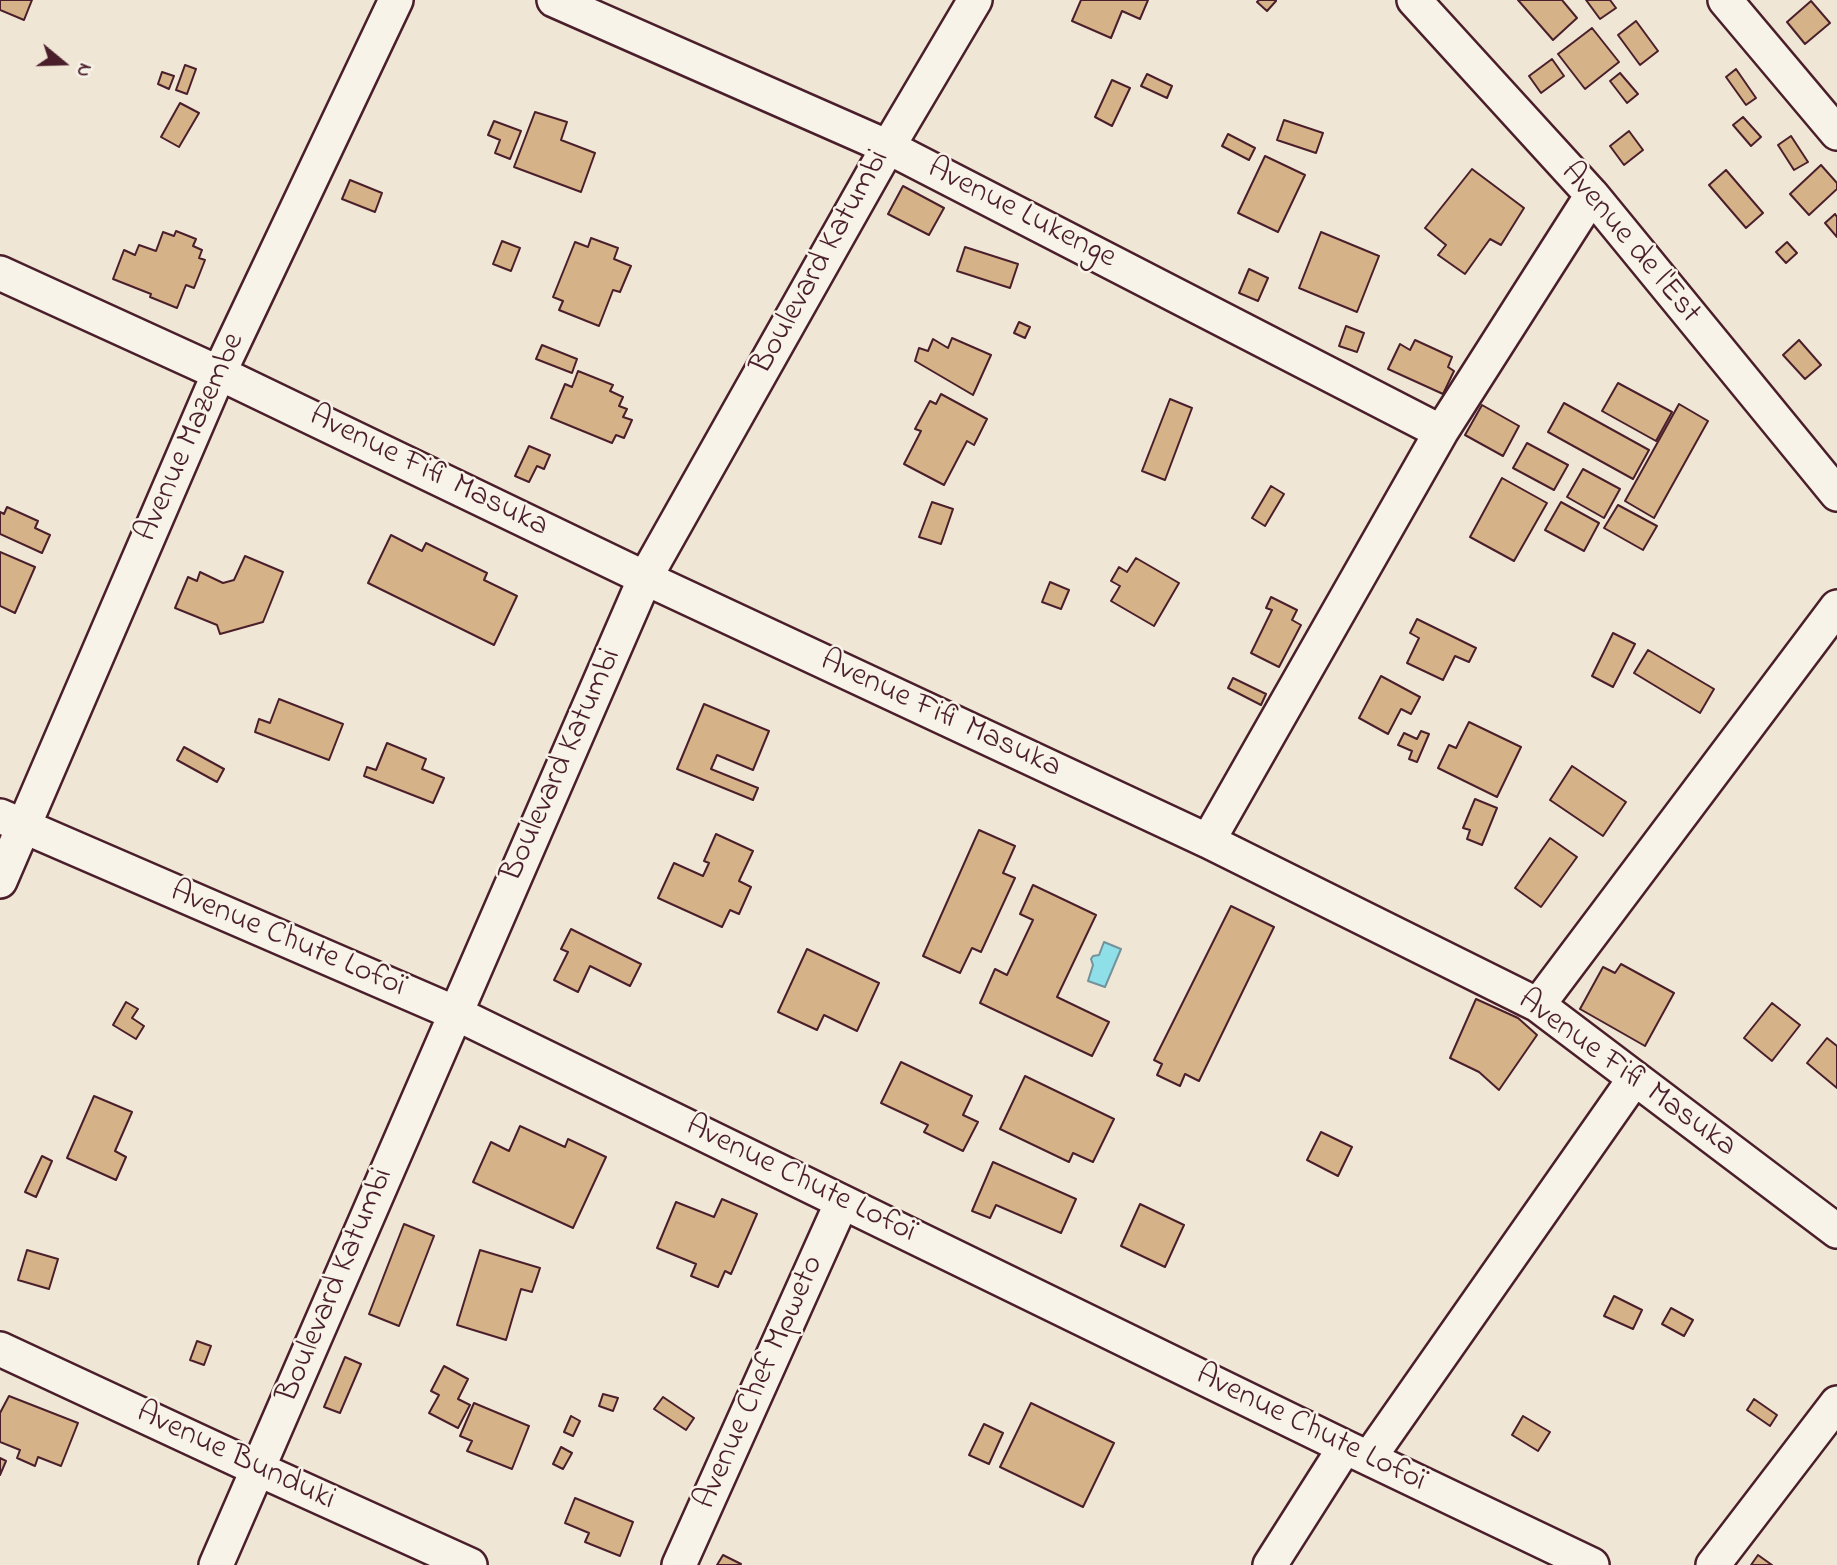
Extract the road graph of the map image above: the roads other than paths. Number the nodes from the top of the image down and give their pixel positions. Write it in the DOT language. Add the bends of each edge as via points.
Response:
graph roads {
  1 [pos="396,0"];
  2 [pos="554,0"];
  3 [pos="975,0"];
  4 [pos="1414,0"];
  5 [pos="1725,0"];
  6 [pos="1837,133"];
  7 [pos="888,147"];
  8 [pos="1592,195"];
  9 [pos="0,273"];
  10 [pos="219,373"];
  11 [pos="1441,432"];
  12 [pos="1837,494"];
  13 [pos="645,578"];
  14 [pos="1837,607"];
  15 [pos="12,821"];
  16 [pos="1208,841"];
  17 [pos="0,881"];
  18 [pos="1538,1004"];
  19 [pos="454,1013"];
  20 [pos="1635,1078"];
  21 [pos="842,1202"];
  22 [pos="1837,1231"];
  23 [pos="0,1349"];
  24 [pos="1837,1403"];
  25 [pos="1357,1453"];
  26 [pos="258,1469"];
  27 [pos="216,1565"];
  28 [pos="470,1565"];
  29 [pos="679,1565"];
  30 [pos="1270,1565"];
  31 [pos="1592,1565"];
  32 [pos="1713,1565"];
  1 -- 10 [label="street, Avenue Mazembe"];
  2 -- 7 [label="street, Avenue Lukenge"];
  3 -- 7 [label="street, Boulevard Katumbi"];
  4 -- 8 [label="street, Avenue de l'Est"];
  5 -- 6 [label="street"];
  7 -- 11 [label="street, Avenue Lukenge"];
  7 -- 13 [label="street, Boulevard Katumbi"];
  8 -- 11 [label="street"];
  8 -- 12 [label="street, Avenue de l'Est"];
  9 -- 10 [label="street, Avenue Fifi Masuka"];
  10 -- 13 [label="street, Avenue Fifi Masuka"];
  10 -- 15 [label="street, Avenue Mazembe"];
  11 -- 16 [label="street"];
  13 -- 16 [label="street, Avenue Fifi Masuka"];
  13 -- 19 [label="street, Boulevard Katumbi"];
  14 -- 18 [label="street"];
  15 -- 17 [label="street, Avenue Mazembe"];
  15 -- 19 [label="street, Avenue Chute Lofoï"];
  16 -- 18 [label="street, Avenue Fifi Masuka"];
  18 -- 20 [label="street, Avenue Fifi Masuka"];
  19 -- 21 [label="street, Avenue Chute Lofoï"];
  19 -- 26 [label="street, Boulevard Katumbi"];
  20 -- 22 [label="street, Avenue Fifi Masuka"];
  20 -- 25 [label="street"];
  21 -- 25 [label="street, Avenue Chute Lofoï"];
  21 -- 29 [label="street, Avenue Chef Mpweto"];
  23 -- 26 [label="street, Avenue Bunduki"];
  24 -- 32 [label="street"];
  25 -- 30 [label="street"];
  25 -- 31 [label="street, Avenue Chute Lofoï"];
  26 -- 27 [label="street, Boulevard Katumbi"];
  26 -- 28 [label="street, Avenue Bunduki"];
}
